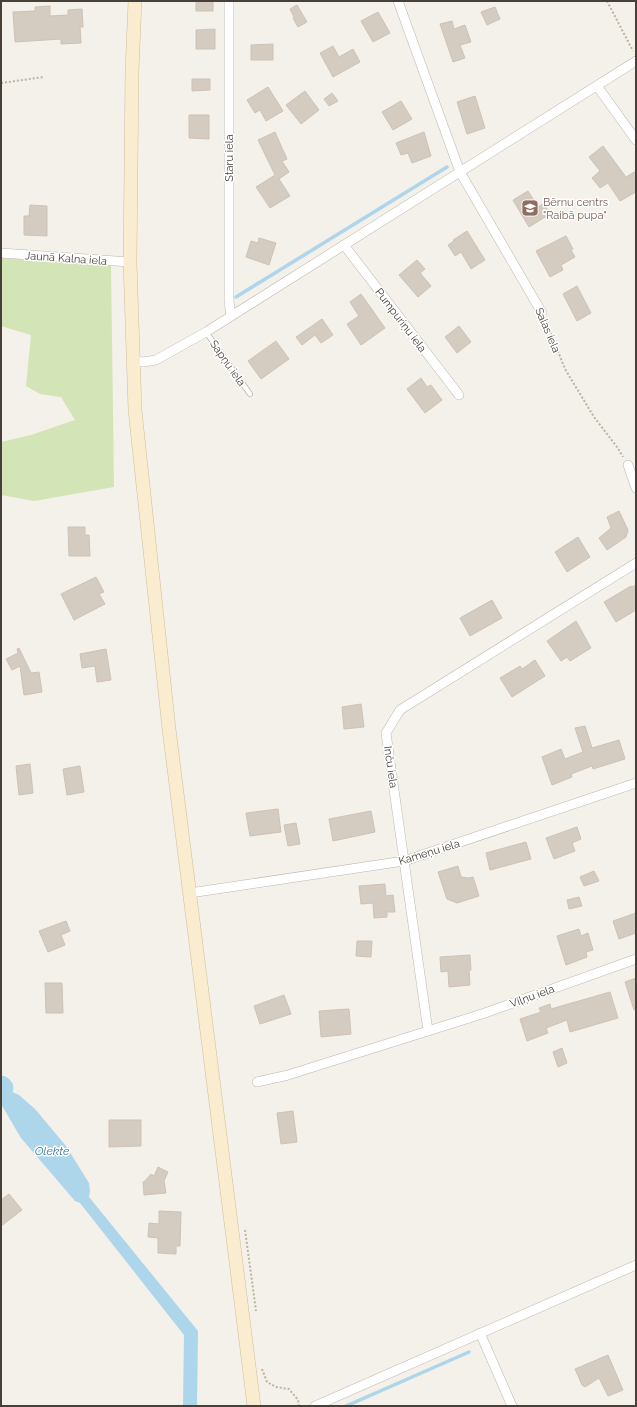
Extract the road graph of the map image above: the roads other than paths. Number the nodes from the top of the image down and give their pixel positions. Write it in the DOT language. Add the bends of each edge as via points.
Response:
graph roads {
  1 [pos="135,1"];
  2 [pos="229,1"];
  3 [pos="398,1"];
  4 [pos="636,61"];
  5 [pos="597,86"];
  6 [pos="636,140"];
  7 [pos="460,172"];
  8 [pos="344,245"];
  9 [pos="1,253"];
  10 [pos="130,262"];
  11 [pos="542,313"];
  12 [pos="231,316"];
  13 [pos="206,332"];
  14 [pos="132,361"];
  15 [pos="250,394"];
  16 [pos="459,395"];
  17 [pos="628,465"];
  18 [pos="636,488"];
  19 [pos="636,563"];
  20 [pos="636,783"];
  21 [pos="404,861"];
  22 [pos="190,893"];
  23 [pos="636,959"];
  24 [pos="428,1031"];
  25 [pos="257,1082"];
  26 [pos="636,1265"];
  27 [pos="480,1333"];
  28 [pos="254,1406"];
  29 [pos="314,1406"];
  30 [pos="512,1406"];
  1 -- 10 [label="main road"];
  2 -- 12 [label="street, Staru iela"];
  3 -- 7 [label="street"];
  4 -- 5 [label="street"];
  5 -- 6 [label="street"];
  5 -- 7 [label="street"];
  7 -- 8 [label="street"];
  7 -- 11 [label="street, Salas iela"];
  8 -- 12 [label="street"];
  8 -- 16 [label="street, Pumpuriņu iela"];
  9 -- 10 [label="street, Jaunā Kalna iela"];
  10 -- 14 [label="main road"];
  12 -- 13 [label="street"];
  13 -- 14 [label="street" via="156,360"];
  13 -- 15 [label="lane, Sapņu iela"];
  14 -- 22 [label="main road" via="142,486"];
  17 -- 18 [label="street"];
  19 -- 21 [label="street, Inču iela" via="400,710 386,733"];
  20 -- 21 [label="street, Kameņu iela"];
  21 -- 22 [label="street, Kameņu iela"];
  21 -- 24 [label="street, Inču iela"];
  22 -- 28 [label="main road"];
  23 -- 24 [label="street, Viļņu iela"];
  24 -- 25 [label="street, Viļņu iela" via="288,1075"];
  26 -- 27 [label="street"];
  27 -- 29 [label="street"];
  27 -- 30 [label="street"];
}
